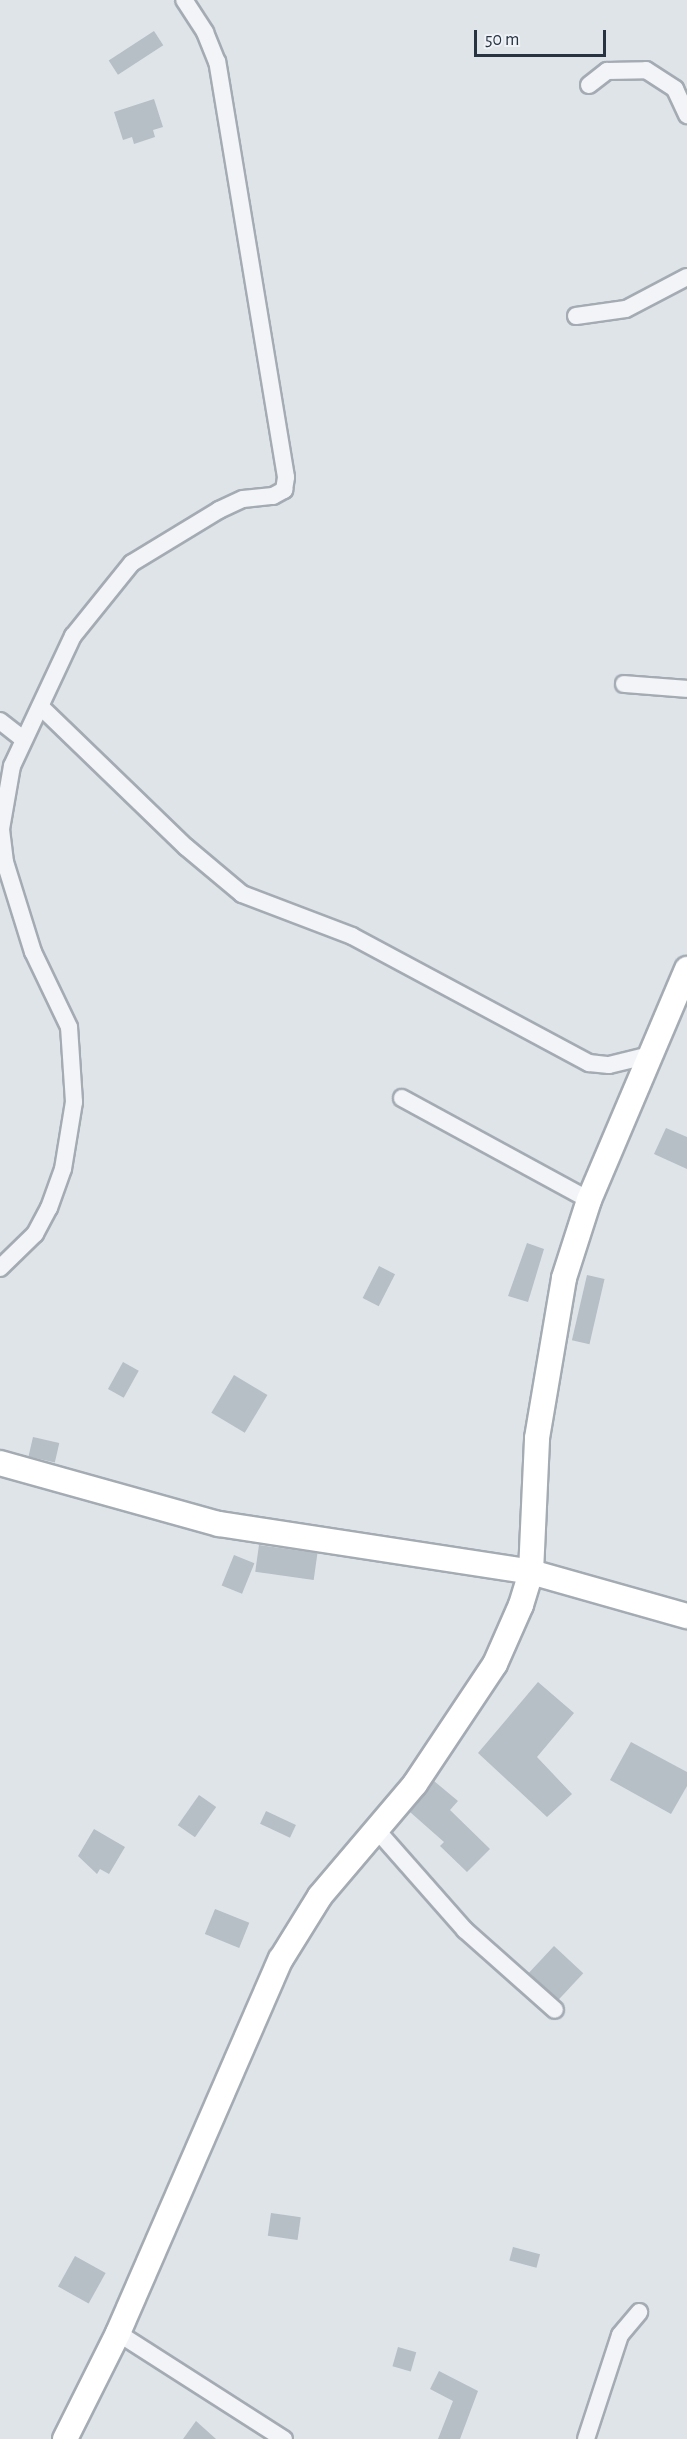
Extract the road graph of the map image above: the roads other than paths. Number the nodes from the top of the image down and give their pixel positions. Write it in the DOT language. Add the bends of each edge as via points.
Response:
graph roads {
  1 [pos="184,0"];
  2 [pos="589,85"];
  3 [pos="687,115"];
  4 [pos="687,277"];
  5 [pos="576,316"];
  6 [pos="624,684"];
  7 [pos="687,689"];
  8 [pos="42,708"];
  9 [pos="0,721"];
  10 [pos="23,739"];
  11 [pos="687,969"];
  12 [pos="654,1054"];
  13 [pos="402,1098"];
  14 [pos="589,1200"];
  15 [pos="0,1268"];
  16 [pos="0,1463"];
  17 [pos="531,1572"];
  18 [pos="687,1616"];
  19 [pos="375,1828"];
  20 [pos="555,2010"];
  21 [pos="639,2312"];
  22 [pos="118,2333"];
  23 [pos="65,2439"];
  24 [pos="284,2439"];
  25 [pos="586,2439"];
  1 -- 8 [label="street" via="205,32 216,62 284,490 219,510 132,563 73,636"];
  2 -- 3 [label="street" via="607,71 645,70 675,89"];
  4 -- 5 [label="street" via="626,309"];
  6 -- 7 [label="street"];
  8 -- 10 [label="street"];
  8 -- 12 [label="street" via="186,847 242,894 352,936 589,1062 609,1065"];
  9 -- 10 [label="street"];
  10 -- 15 [label="street" via="6,793 4,861 37,962 69,1027 74,1102 63,1169 49,1208 35,1234"];
  11 -- 12 [label="street"];
  12 -- 14 [label="street"];
  13 -- 14 [label="street"];
  14 -- 17 [label="street" via="549,1348 532,1493"];
  16 -- 17 [label="street" via="219,1524"];
  17 -- 18 [label="street"];
  17 -- 19 [label="street" via="495,1664 415,1784"];
  19 -- 20 [label="street" via="465,1930"];
  19 -- 22 [label="street" via="320,1896 281,1959"];
  21 -- 25 [label="street" via="620,2335"];
  22 -- 23 [label="street"];
  22 -- 24 [label="street"];
}
